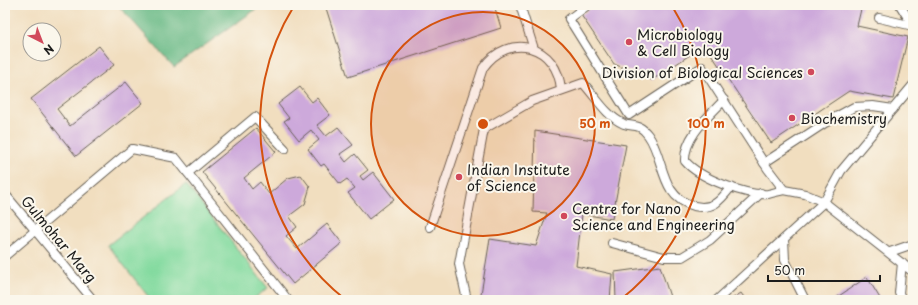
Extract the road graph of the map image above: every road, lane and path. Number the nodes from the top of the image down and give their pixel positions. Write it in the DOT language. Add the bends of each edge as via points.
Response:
graph roads {
  1 [pos="520,5"];
  2 [pos="588,5"];
  3 [pos="900,5"];
  4 [pos="879,18"];
  5 [pos="913,26"];
  6 [pos="534,49"];
  7 [pos="913,86"];
  8 [pos="561,90"];
  9 [pos="724,100"];
  10 [pos="893,109"];
  11 [pos="285,149"];
  12 [pos="764,163"];
  13 [pos="188,174"];
  14 [pos="731,187"];
  15 [pos="784,190"];
  16 [pos="760,193"];
  17 [pos="5,194"];
  18 [pos="824,202"];
  19 [pos="430,227"];
  20 [pos="35,231"];
  21 [pos="784,239"];
  22 [pos="612,243"];
  23 [pos="913,244"];
  24 [pos="890,252"];
  25 [pos="5,256"];
  26 [pos="902,263"];
  27 [pos="913,272"];
  28 [pos="93,300"];
  29 [pos="288,300"];
  30 [pos="467,300"];
  31 [pos="718,300"];
  32 [pos="805,300"];
  33 [pos="902,300"];
  1 -- 6 [label="lane"];
  2 -- 9 [label="lane" via="569,19 630,115 702,67"];
  3 -- 5 [label="lane"];
  4 -- 5 [label="lane"];
  6 -- 8 [label="lane" via="554,65"];
  6 -- 19 [label="lane" via="505,49 496,53 483,68"];
  7 -- 10 [label="lane"];
  8 -- 14 [label="lane" via="582,84 614,118 625,124 636,125 648,134 671,193 686,204 704,208 719,202"];
  8 -- 30 [label="lane" via="532,101 484,129 459,264"];
  9 -- 12 [label="lane"];
  9 -- 14 [label="lane" via="698,128 684,154 690,168"];
  10 -- 12 [label="lane" via="854,107"];
  10 -- 18 [label="lane" via="841,171"];
  11 -- 13 [label="lane" via="255,117"];
  12 -- 15 [label="lane"];
  13 -- 20 [label="lane" via="176,158 132,148"];
  13 -- 29 [label="lane"];
  14 -- 16 [label="lane"];
  15 -- 16 [label="lane"];
  15 -- 18 [label="lane" via="805,194"];
  16 -- 22 [label="lane" via="710,240 682,257 664,257"];
  17 -- 20 [label="lane, Gulmohar Marg"];
  18 -- 21 [label="lane"];
  18 -- 24 [label="lane"];
  20 -- 25 [label="lane"];
  20 -- 28 [label="lane, Gulmohar Marg"];
  21 -- 31 [label="lane"];
  21 -- 32 [label="lane" via="785,260"];
  23 -- 24 [label="lane"];
  24 -- 26 [label="lane"];
  26 -- 27 [label="lane"];
  26 -- 33 [label="lane" via="899,293"];
}
